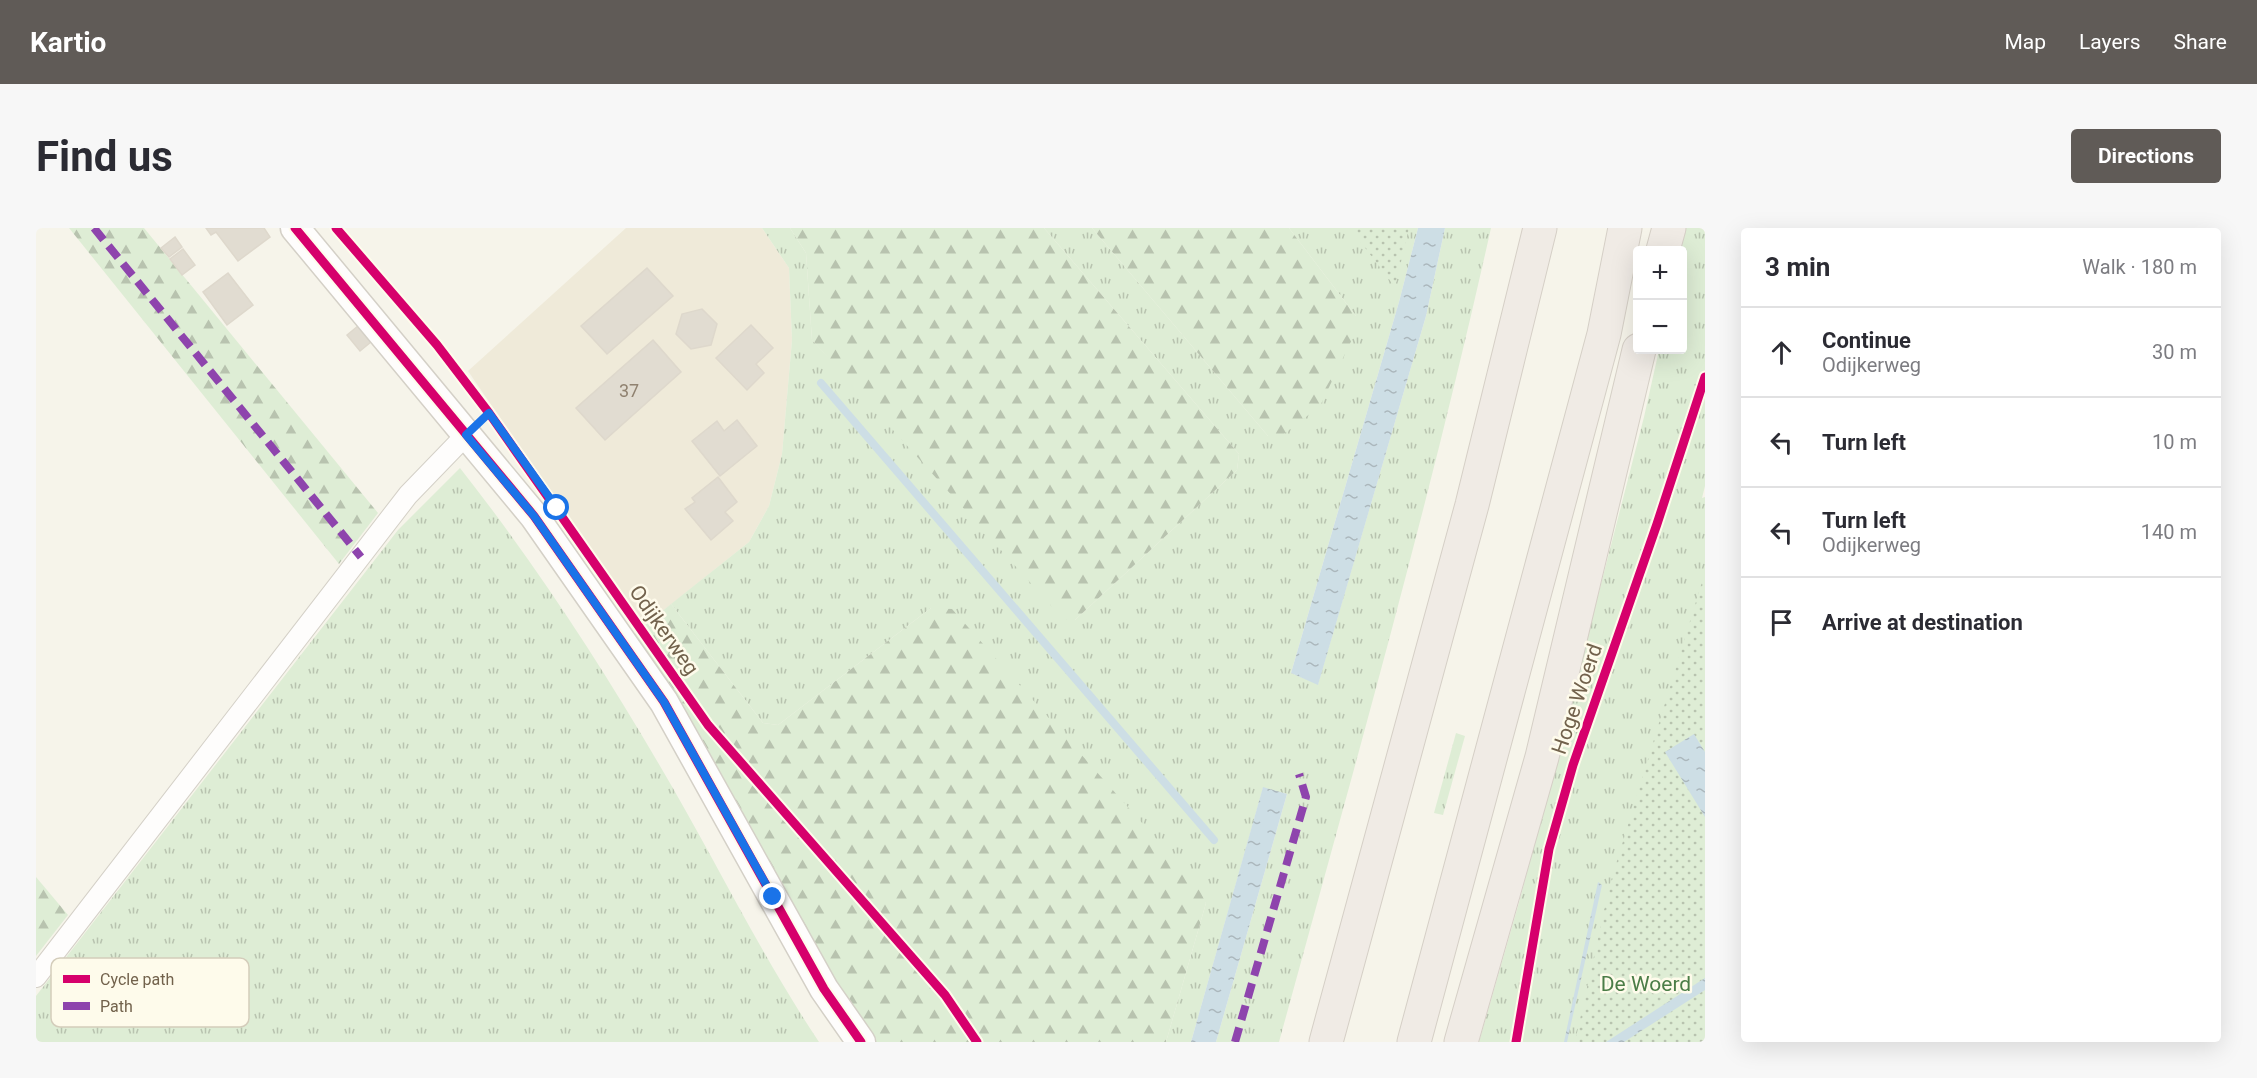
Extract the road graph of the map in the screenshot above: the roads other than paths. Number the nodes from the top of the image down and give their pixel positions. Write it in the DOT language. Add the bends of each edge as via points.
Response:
graph roads {
  1 [pos="295,228"];
  2 [pos="1540,228"];
  3 [pos="1625,228"];
  4 [pos="1669,228"];
  5 [pos="1664,246"];
  6 [pos="1638,354"];
  7 [pos="466,435"];
  8 [pos="36,977"];
  9 [pos="861,1042"];
  10 [pos="1326,1042"];
  11 [pos="1414,1042"];
  12 [pos="1461,1042"];
  1 -- 7 [label="street, Odijkerweg"];
  2 -- 10 [label="highway" via="1472,505"];
  3 -- 11 [label="highway" via="1604,334"];
  4 -- 5 [label="highway"];
  6 -- 12 [label="highway" via="1542,757"];
  7 -- 8 [label="street" via="408,495"];
  7 -- 9 [label="street, Odijkerweg" via="534,516 664,702 824,989"];
}
